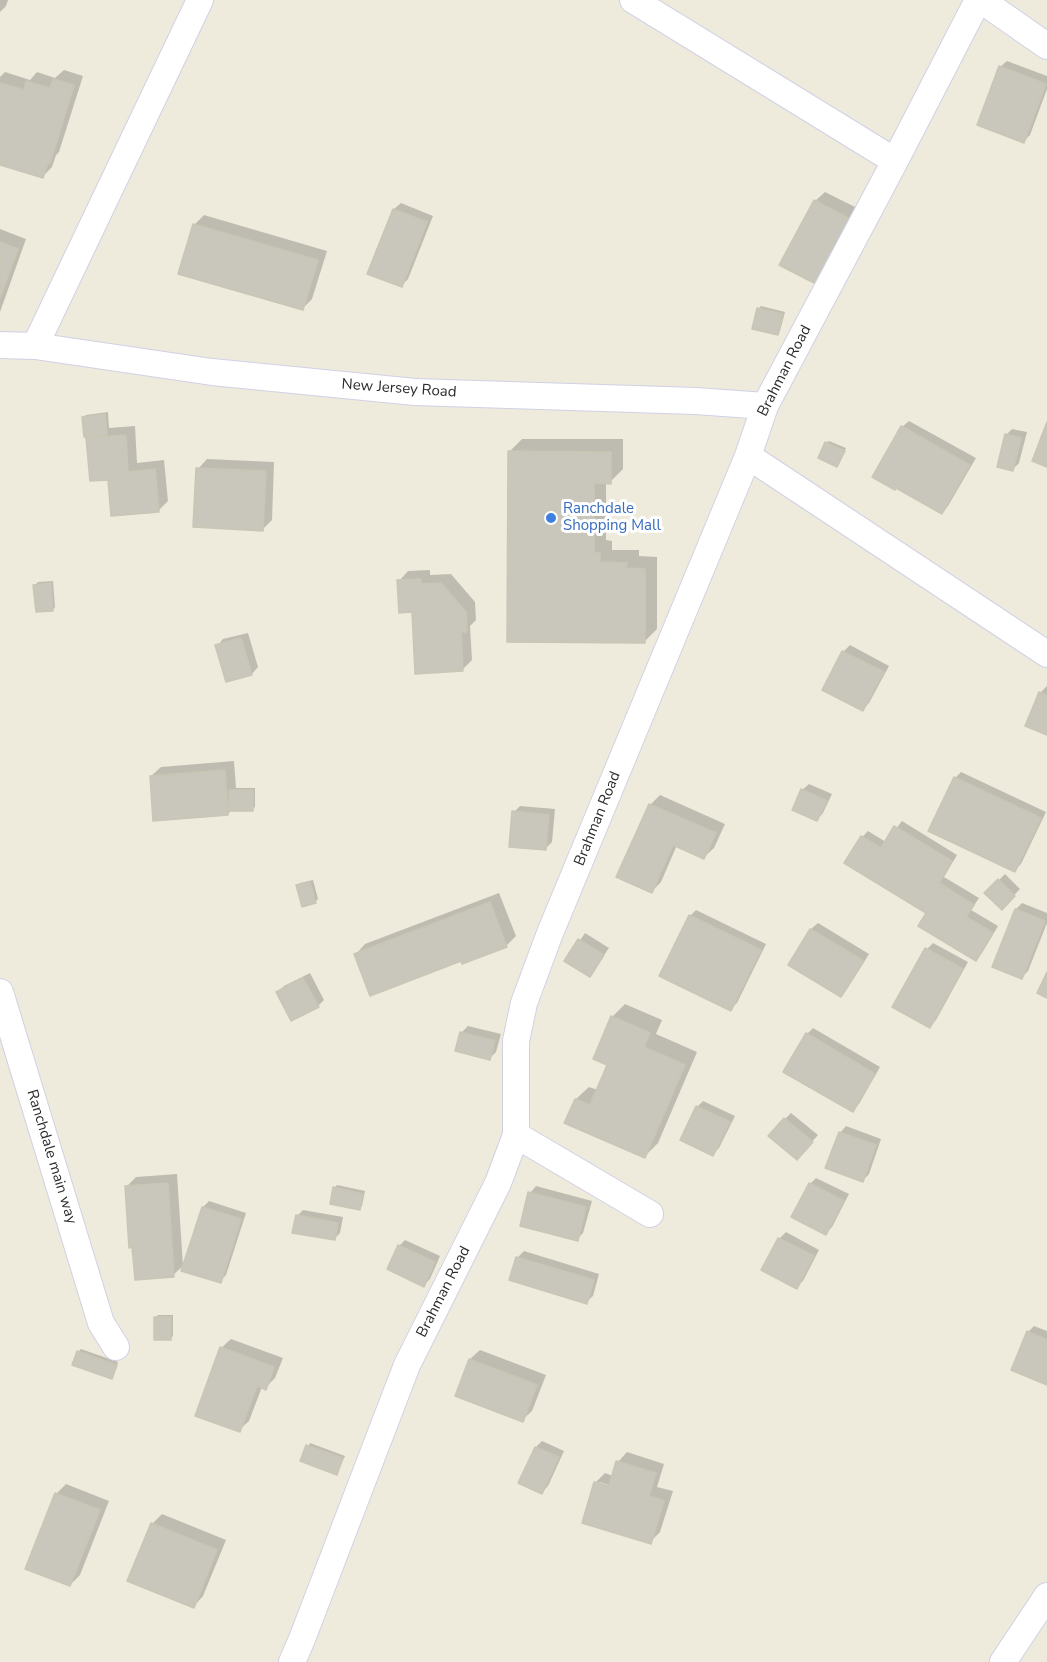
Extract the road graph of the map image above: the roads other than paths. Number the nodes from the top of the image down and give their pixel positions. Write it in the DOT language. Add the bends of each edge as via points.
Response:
graph roads {
  1 [pos="200,0"];
  2 [pos="633,0"];
  3 [pos="979,0"];
  4 [pos="1047,46"];
  5 [pos="896,161"];
  6 [pos="0,345"];
  7 [pos="35,346"];
  8 [pos="765,406"];
  9 [pos="748,456"];
  10 [pos="1047,654"];
  11 [pos="0,992"];
  12 [pos="516,1135"];
  13 [pos="650,1214"];
  14 [pos="116,1347"];
  15 [pos="1047,1596"];
  16 [pos="291,1662"];
  17 [pos="1003,1662"];
  1 -- 7 [label="street"];
  2 -- 5 [label="street"];
  3 -- 4 [label="street"];
  3 -- 5 [label="street, Brahman Road"];
  5 -- 8 [label="street, Brahman Road"];
  6 -- 7 [label="street, New Jersey Road"];
  7 -- 8 [label="street, New Jersey Road" via="212,372 415,392"];
  8 -- 9 [label="street, Brahman Road"];
  9 -- 10 [label="street"];
  9 -- 12 [label="street, Brahman Road" via="524,1003 516,1041"];
  11 -- 14 [label="street, Ranchdale main way" via="101,1323"];
  12 -- 13 [label="street"];
  12 -- 16 [label="street, Brahman Road" via="498,1183 407,1365"];
  15 -- 17 [label="street"];
}
